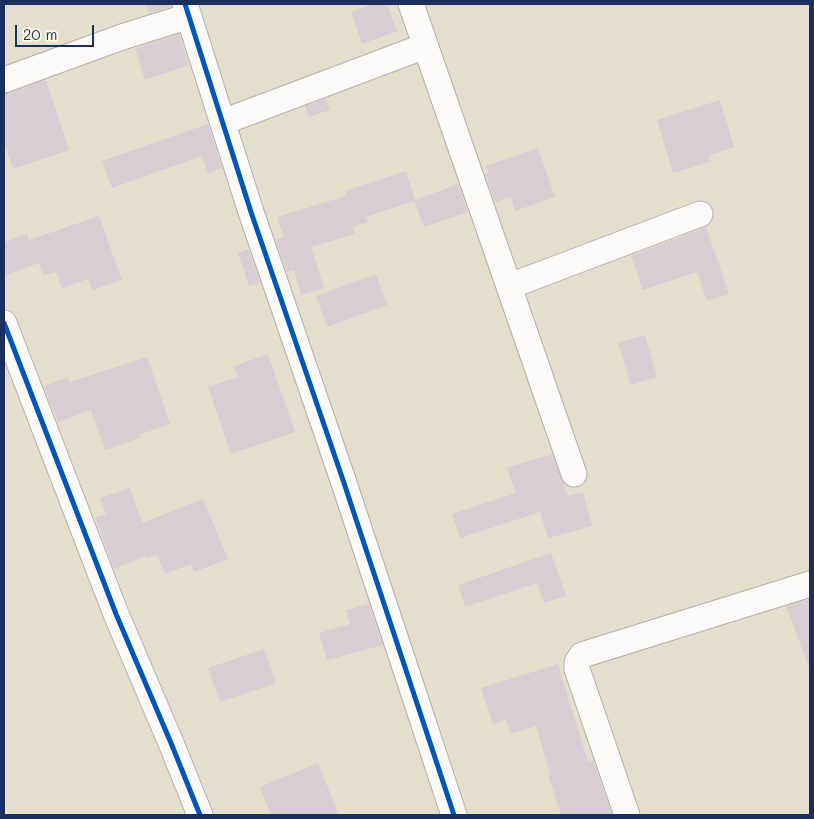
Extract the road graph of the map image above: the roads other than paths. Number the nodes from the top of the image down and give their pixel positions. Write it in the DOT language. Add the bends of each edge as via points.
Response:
graph roads {
  1 [pos="410,4"];
  2 [pos="187,10"];
  3 [pos="425,46"];
  4 [pos="4,80"];
  5 [pos="223,122"];
  6 [pos="700,214"];
  7 [pos="510,286"];
  8 [pos="4,323"];
  9 [pos="574,474"];
  10 [pos="810,584"];
  11 [pos="200,815"];
  12 [pos="454,815"];
  13 [pos="627,815"];
  1 -- 3 [label="street"];
  2 -- 4 [label="street"];
  2 -- 5 [label="street"];
  3 -- 5 [label="street"];
  3 -- 7 [label="street"];
  5 -- 12 [label="street"];
  6 -- 7 [label="street"];
  7 -- 9 [label="street"];
  8 -- 11 [label="street" via="116,614"];
  10 -- 13 [label="street" via="582,655 577,669"];
}
